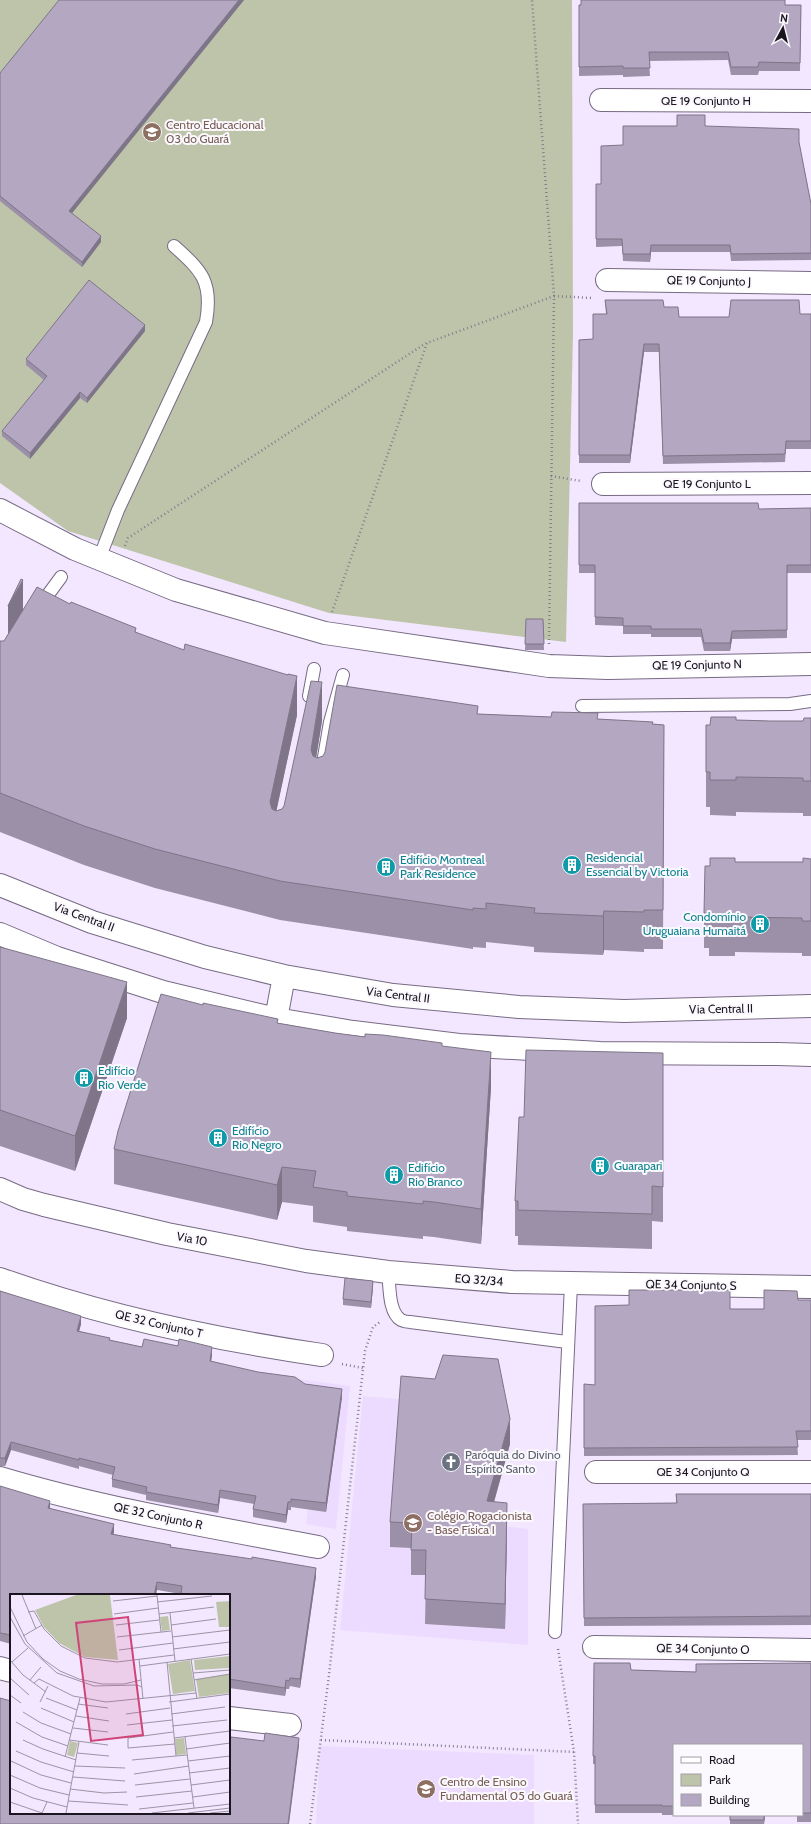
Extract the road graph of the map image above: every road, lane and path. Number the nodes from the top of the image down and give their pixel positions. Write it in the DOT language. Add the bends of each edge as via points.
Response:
graph roads {
  1 [pos="532,0"];
  2 [pos="601,100"];
  3 [pos="811,101"];
  4 [pos="174,246"];
  5 [pos="607,280"];
  6 [pos="811,283"];
  7 [pos="554,296"];
  8 [pos="427,343"];
  9 [pos="551,476"];
  10 [pos="811,483"];
  11 [pos="603,484"];
  12 [pos="0,510"];
  13 [pos="108,563"];
  14 [pos="61,578"];
  15 [pos="34,615"];
  16 [pos="325,633"];
  17 [pos="811,664"];
  18 [pos="549,666"];
  19 [pos="314,669"];
  20 [pos="343,675"];
  21 [pos="811,701"];
  22 [pos="307,706"];
  23 [pos="582,706"];
  24 [pos="320,782"];
  25 [pos="0,885"];
  26 [pos="0,934"];
  27 [pos="284,976"];
  28 [pos="811,1006"];
  29 [pos="276,1019"];
  30 [pos="811,1055"];
  31 [pos="0,1189"];
  32 [pos="388,1272"];
  33 [pos="0,1279"];
  34 [pos="571,1284"];
  35 [pos="811,1287"];
  36 [pos="394,1313"];
  37 [pos="567,1342"];
  38 [pos="322,1355"];
  39 [pos="596,1472"];
  40 [pos="811,1472"];
  41 [pos="0,1478"];
  42 [pos="318,1547"];
  43 [pos="555,1632"];
  44 [pos="594,1647"];
  45 [pos="811,1650"];
  46 [pos="0,1668"];
  47 [pos="10,1671"];
  48 [pos="230,1718"];
  49 [pos="290,1725"];
  50 [pos="321,1740"];
  51 [pos="574,1752"];
  52 [pos="310,1824"];
  53 [pos="578,1824"];
  1 -- 7 [label="path"];
  2 -- 3 [label="street, QE 19 Conjunto H"];
  4 -- 13 [label="lane" via="195,264 202,276 208,292 206,322 121,504"];
  5 -- 6 [label="street, QE 19 Conjunto J"];
  5 -- 7 [label="path" via="597,298"];
  7 -- 8 [label="path"];
  7 -- 9 [label="path"];
  8 -- 13 [label="path" via="128,538"];
  8 -- 16 [label="path"];
  9 -- 11 [label="path"];
  9 -- 18 [label="path"];
  10 -- 11 [label="street, QE 19 Conjunto L"];
  12 -- 13 [label="street, QE 19 Conjunto N" via="67,546"];
  13 -- 16 [label="street, QE 19 Conjunto N" via="176,590"];
  14 -- 15 [label="lane"];
  16 -- 18 [label="street, QE 19 Conjunto N"];
  17 -- 18 [label="street, QE 19 Conjunto N"];
  19 -- 22 [label="lane"];
  20 -- 24 [label="lane" via="330,722"];
  21 -- 23 [label="lane" via="790,704"];
  25 -- 27 [label="street, Via Central II" via="92,922 205,957"];
  26 -- 29 [label="street" via="57,958 163,992"];
  27 -- 28 [label="street, Via Central II" via="393,995 519,1007 624,1011"];
  27 -- 29 [label="street"];
  29 -- 30 [label="street" via="458,1046 600,1053"];
  31 -- 32 [label="street, Via 10" via="44,1205 167,1234 306,1261"];
  32 -- 34 [label="street, EQ 32/34" via="468,1280"];
  32 -- 36 [label="lane"];
  33 -- 38 [label="street, QE 32 Conjunto T" via="139,1321 245,1344"];
  34 -- 35 [label="street, QE 34 Conjunto S"];
  34 -- 37 [label="lane"];
  36 -- 37 [label="lane" via="400,1320 410,1322"];
  36 -- 50 [label="path" via="373,1326 366,1350"];
  37 -- 43 [label="lane"];
  39 -- 40 [label="street, QE 34 Conjunto Q"];
  41 -- 42 [label="street, QE 32 Conjunto R" via="62,1496"];
  43 -- 51 [label="path"];
  44 -- 45 [label="street, QE 34 Conjunto O"];
  46 -- 47 [label="street"];
  48 -- 49 [label="street"];
  50 -- 51 [label="path"];
  50 -- 52 [label="path"];
  51 -- 53 [label="path"];
}
